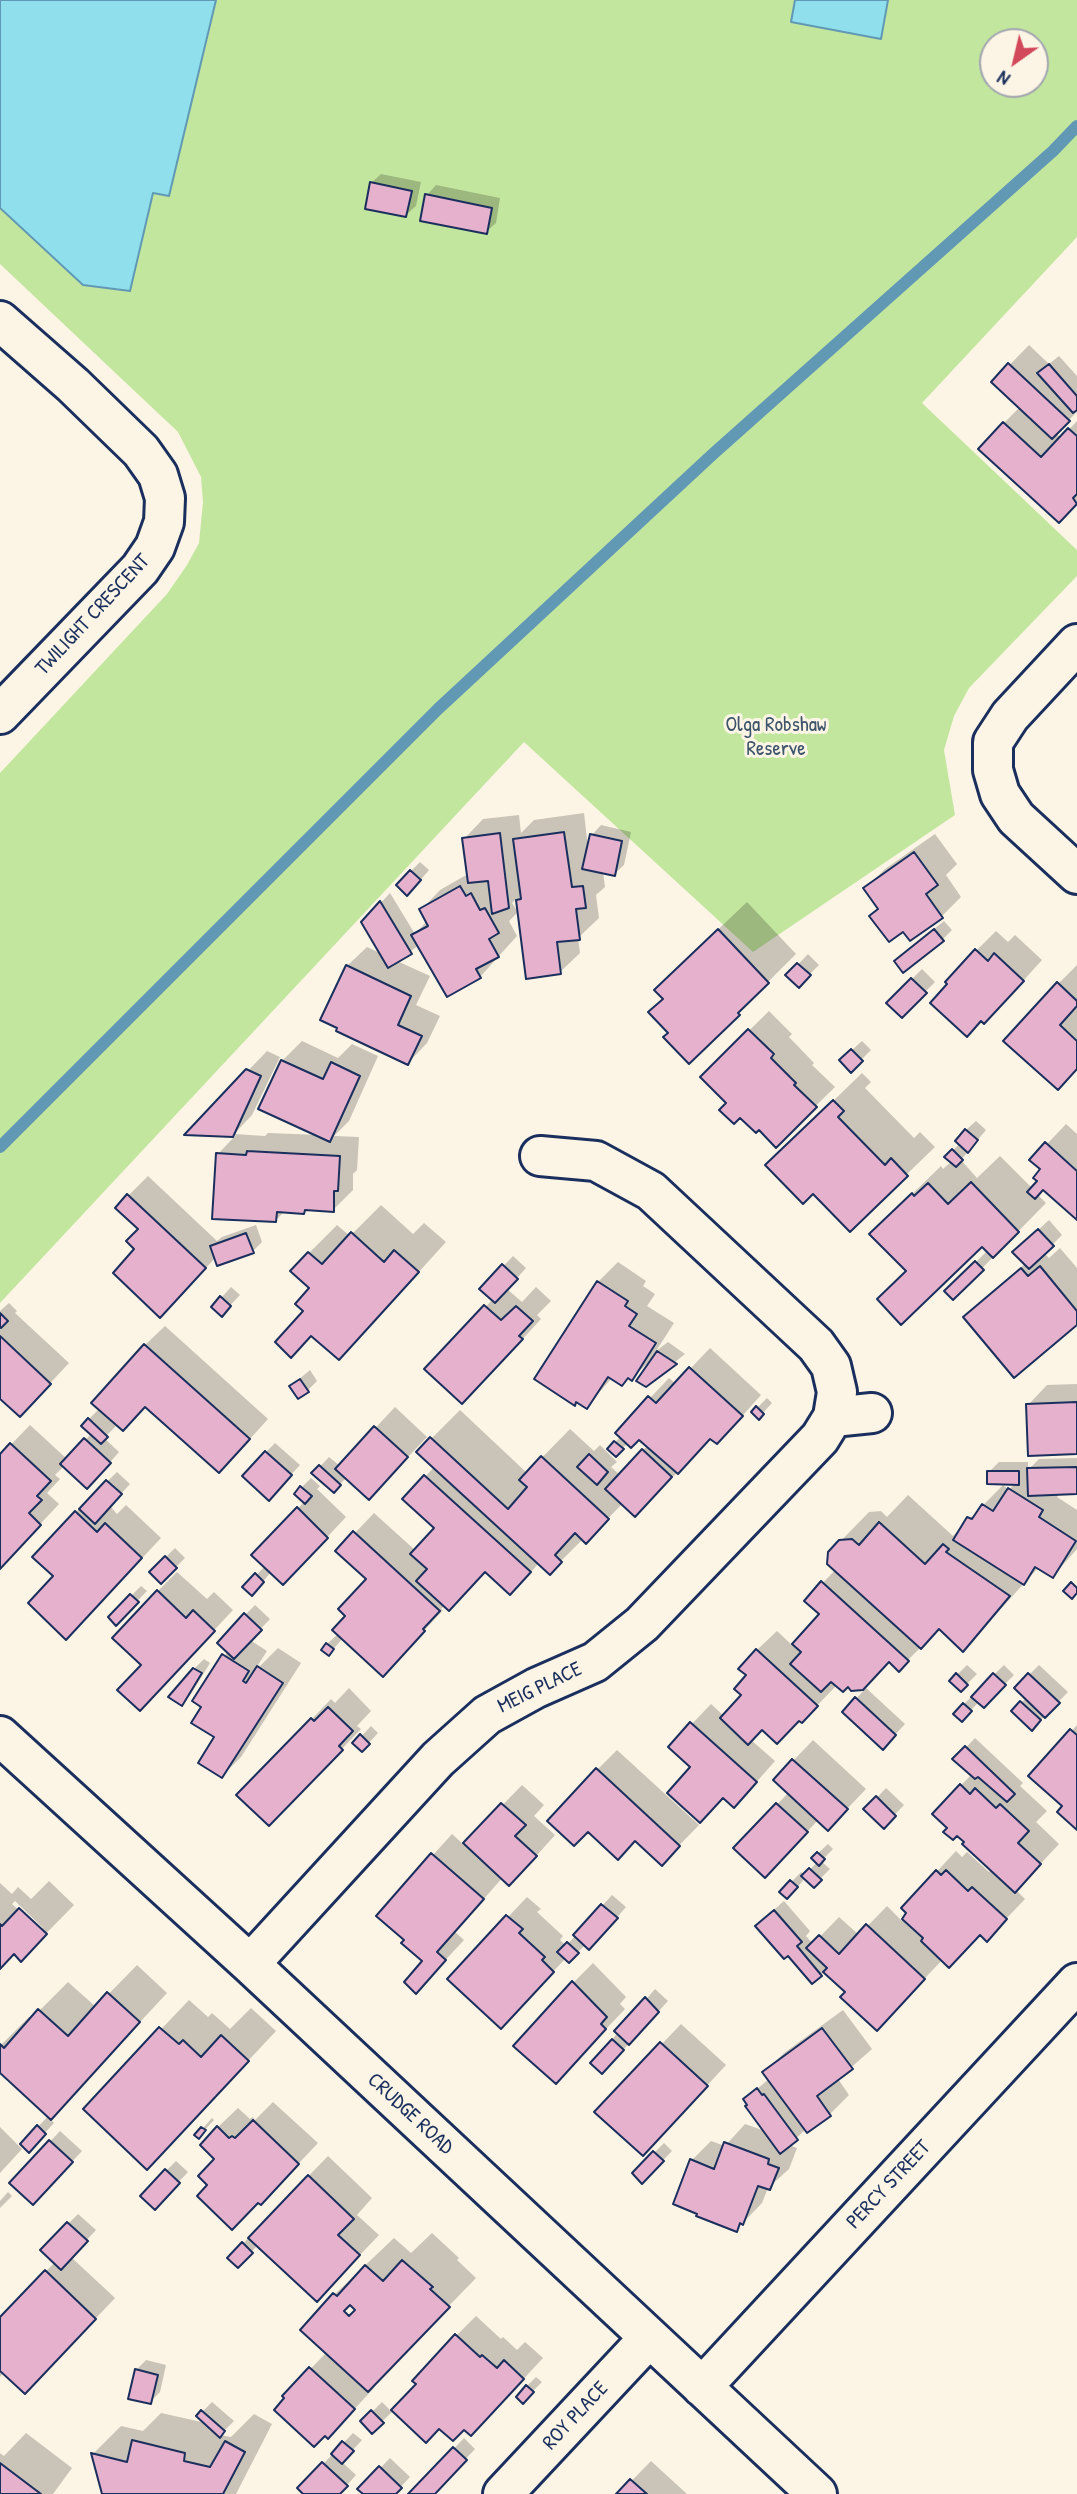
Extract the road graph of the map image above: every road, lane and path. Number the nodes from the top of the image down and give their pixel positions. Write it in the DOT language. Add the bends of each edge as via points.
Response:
graph roads {
  1 [pos="0,321"];
  2 [pos="1077,644"];
  3 [pos="0,714"];
  4 [pos="1077,874"];
  5 [pos="540,1156"];
  6 [pos="873,1413"];
  7 [pos="832,1417"];
  8 [pos="0,1736"];
  9 [pos="250,1964"];
  10 [pos="1077,1983"];
  11 [pos="649,2338"];
  12 [pos="702,2387"];
  13 [pos="503,2494"];
  14 [pos="817,2494"];
  1 -- 3 [label="street, TWILIGHT CRESCENT" via="141,451 158,475 165,498 164,522 140,569"];
  2 -- 4 [label="street" via="1010,716 993,742 993,770 1000,794 1016,818"];
  5 -- 7 [label="street, MEIG PLACE" via="596,1161 651,1191 816,1345 831,1366 837,1392"];
  6 -- 7 [label="street"];
  7 -- 9 [label="street, MEIG PLACE" via="820,1438 642,1624 595,1662 488,1715 438,1759"];
  8 -- 9 [label="street, CRUDGE ROAD"];
  9 -- 11 [label="street, CRUDGE ROAD"];
  10 -- 12 [label="street, PERCY STREET"];
  11 -- 12 [label="street, CRUDGE ROAD"];
  11 -- 13 [label="street, ROY PLACE"];
  12 -- 14 [label="street, CRUDGE ROAD"];
}
